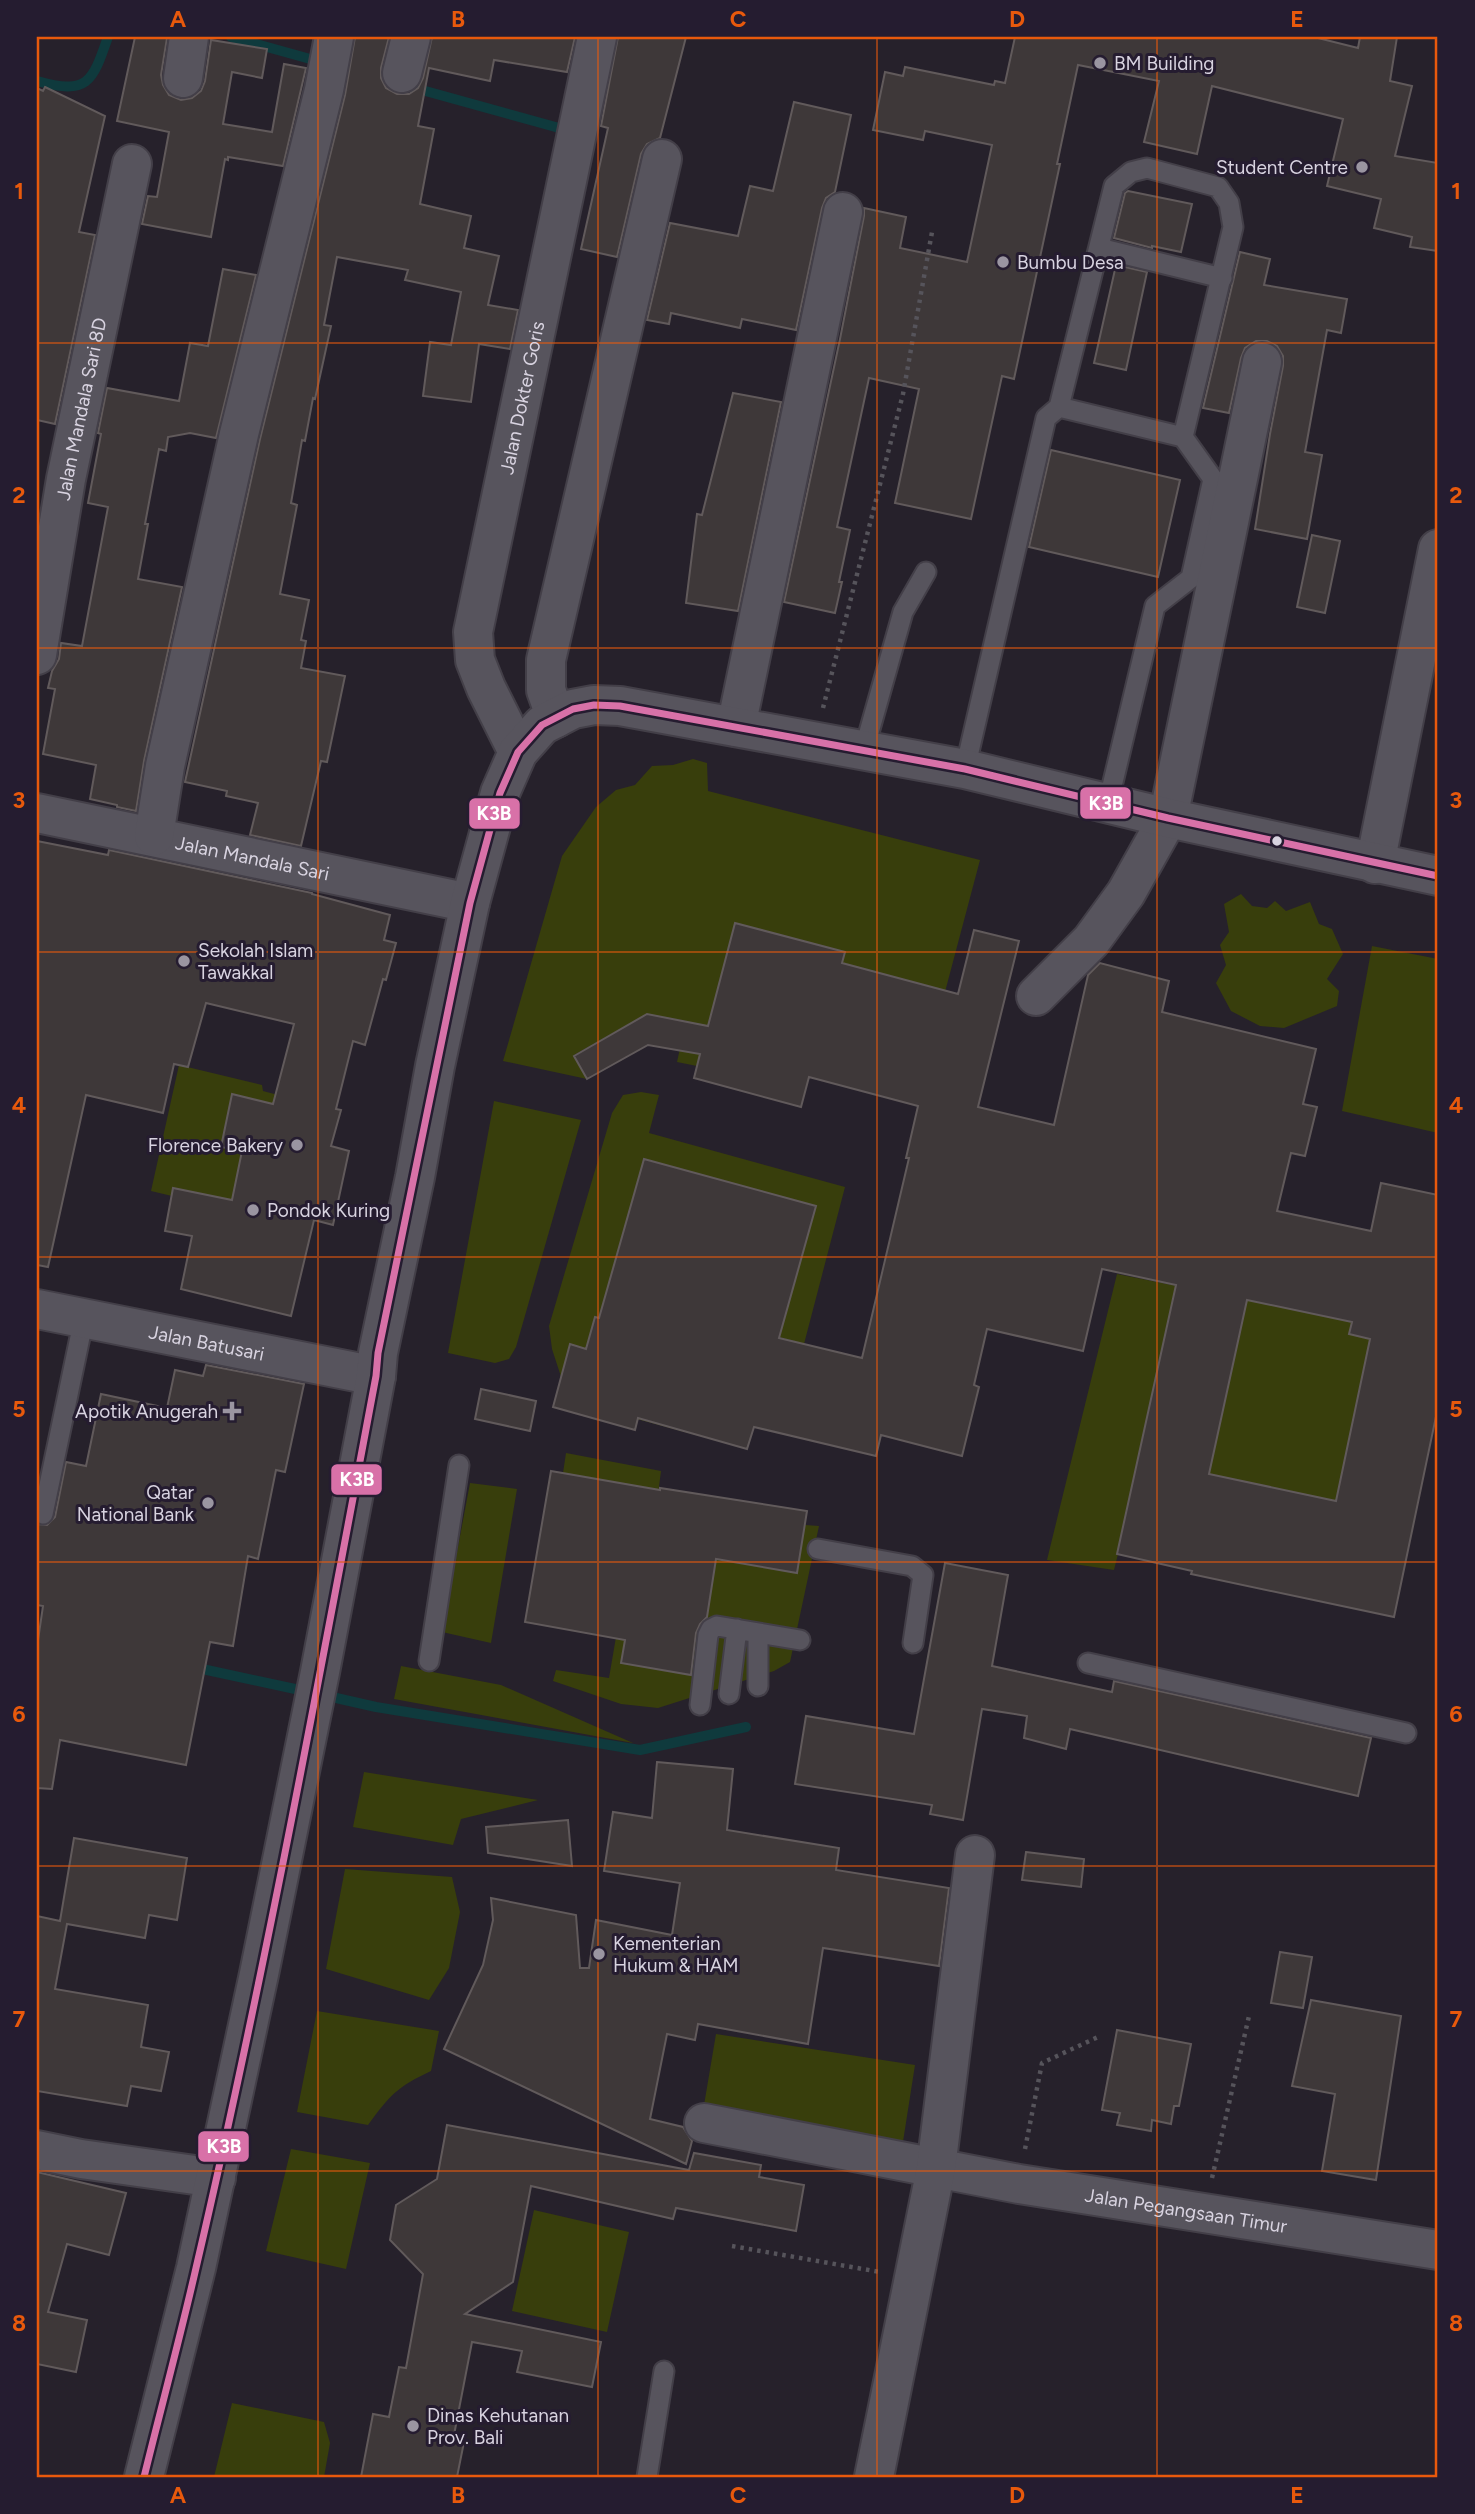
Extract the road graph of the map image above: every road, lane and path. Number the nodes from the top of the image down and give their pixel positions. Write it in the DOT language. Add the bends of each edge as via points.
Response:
graph roads {
  1 [pos="334,37"];
  2 [pos="597,37"];
  3 [pos="662,159"];
  4 [pos="132,164"];
  5 [pos="843,212"];
  6 [pos="932,232"];
  7 [pos="1099,248"];
  8 [pos="1222,278"];
  9 [pos="1262,362"];
  10 [pos="1059,407"];
  11 [pos="1183,437"];
  12 [pos="1438,549"];
  13 [pos="926,572"];
  14 [pos="37,655"];
  15 [pos="556,718"];
  16 [pos="736,727"];
  17 [pos="816,740"];
  18 [pos="864,750"];
  19 [pos="518,752"];
  20 [pos="965,769"];
  21 [pos="1108,803"];
  22 [pos="37,813"];
  23 [pos="1168,818"];
  24 [pos="153,836"];
  25 [pos="1375,864"];
  26 [pos="1438,876"];
  27 [pos="470,903"];
  28 [pos="1036,996"];
  29 [pos="37,1309"];
  30 [pos="84,1318"];
  31 [pos="376,1376"];
  32 [pos="459,1465"];
  33 [pos="43,1514"];
  34 [pos="818,1549"];
  35 [pos="737,1629"];
  36 [pos="758,1633"];
  37 [pos="800,1640"];
  38 [pos="913,1643"];
  39 [pos="429,1661"];
  40 [pos="1088,1663"];
  41 [pos="758,1686"];
  42 [pos="729,1694"];
  43 [pos="700,1705"];
  44 [pos="1406,1733"];
  45 [pos="975,1855"];
  46 [pos="1249,2016"];
  47 [pos="1098,2037"];
  48 [pos="704,2123"];
  49 [pos="37,2150"];
  50 [pos="936,2168"];
  51 [pos="216,2178"];
  52 [pos="1018,2184"];
  53 [pos="1204,2213"];
  54 [pos="732,2246"];
  55 [pos="1438,2250"];
  56 [pos="915,2279"];
  57 [pos="664,2371"];
  58 [pos="144,2477"];
  59 [pos="647,2477"];
  60 [pos="874,2477"];
  1 -- 24 [label="street" via="239,434"];
  2 -- 19 [label="street, Jalan Dokter Goris" via="473,632 475,660"];
  3 -- 15 [label="street" via="545,660 546,690"];
  4 -- 14 [label="street, Jalan Mandala Sari 8D" via="66,479"];
  5 -- 16 [label="street"];
  6 -- 17 [label="path" via="903,394"];
  7 -- 8 [label="lane"];
  7 -- 8 [label="lane" via="1114,186 1131,172 1147,168 1218,187 1228,203 1233,226"];
  7 -- 10 [label="lane"];
  8 -- 11 [label="lane"];
  9 -- 23 [label="street"];
  10 -- 11 [label="lane"];
  10 -- 20 [label="lane" via="1046,418"];
  11 -- 21 [label="lane" via="1213,479 1191,578 1155,606"];
  12 -- 25 [label="street"];
  13 -- 18 [label="lane" via="903,612"];
  15 -- 16 [label="street" via="594,705 621,706"];
  15 -- 19 [label="street" via="542,725"];
  16 -- 17 [label="street"];
  17 -- 18 [label="street"];
  18 -- 20 [label="street"];
  19 -- 27 [label="street" via="500,793"];
  20 -- 21 [label="street"];
  21 -- 23 [label="street"];
  22 -- 24 [label="street, Jalan Mandala Sari"];
  23 -- 25 [label="street"];
  23 -- 28 [label="street" via="1126,893 1091,941"];
  24 -- 27 [label="street, Jalan Mandala Sari"];
  25 -- 26 [label="street"];
  27 -- 31 [label="street"];
  29 -- 30 [label="street, Jalan Batusari"];
  30 -- 31 [label="street, Jalan Batusari"];
  30 -- 33 [label="lane"];
  31 -- 51 [label="street"];
  32 -- 39 [label="lane"];
  34 -- 38 [label="lane" via="912,1566 923,1575"];
  35 -- 36 [label="lane"];
  35 -- 42 [label="lane"];
  35 -- 43 [label="lane" via="717,1626 708,1635"];
  36 -- 37 [label="lane"];
  36 -- 41 [label="lane"];
  40 -- 44 [label="lane"];
  45 -- 50 [label="street"];
  46 -- 53 [label="path"];
  47 -- 52 [label="path" via="1042,2063"];
  48 -- 50 [label="street, Jalan Pegangsaan Timur"];
  49 -- 51 [label="street"];
  50 -- 52 [label="street, Jalan Pegangsaan Timur"];
  50 -- 56 [label="street"];
  51 -- 58 [label="street"];
  52 -- 53 [label="street, Jalan Pegangsaan Timur"];
  53 -- 55 [label="street, Jalan Pegangsaan Timur"];
  54 -- 56 [label="path"];
  56 -- 60 [label="street"];
  57 -- 59 [label="lane"];
}
